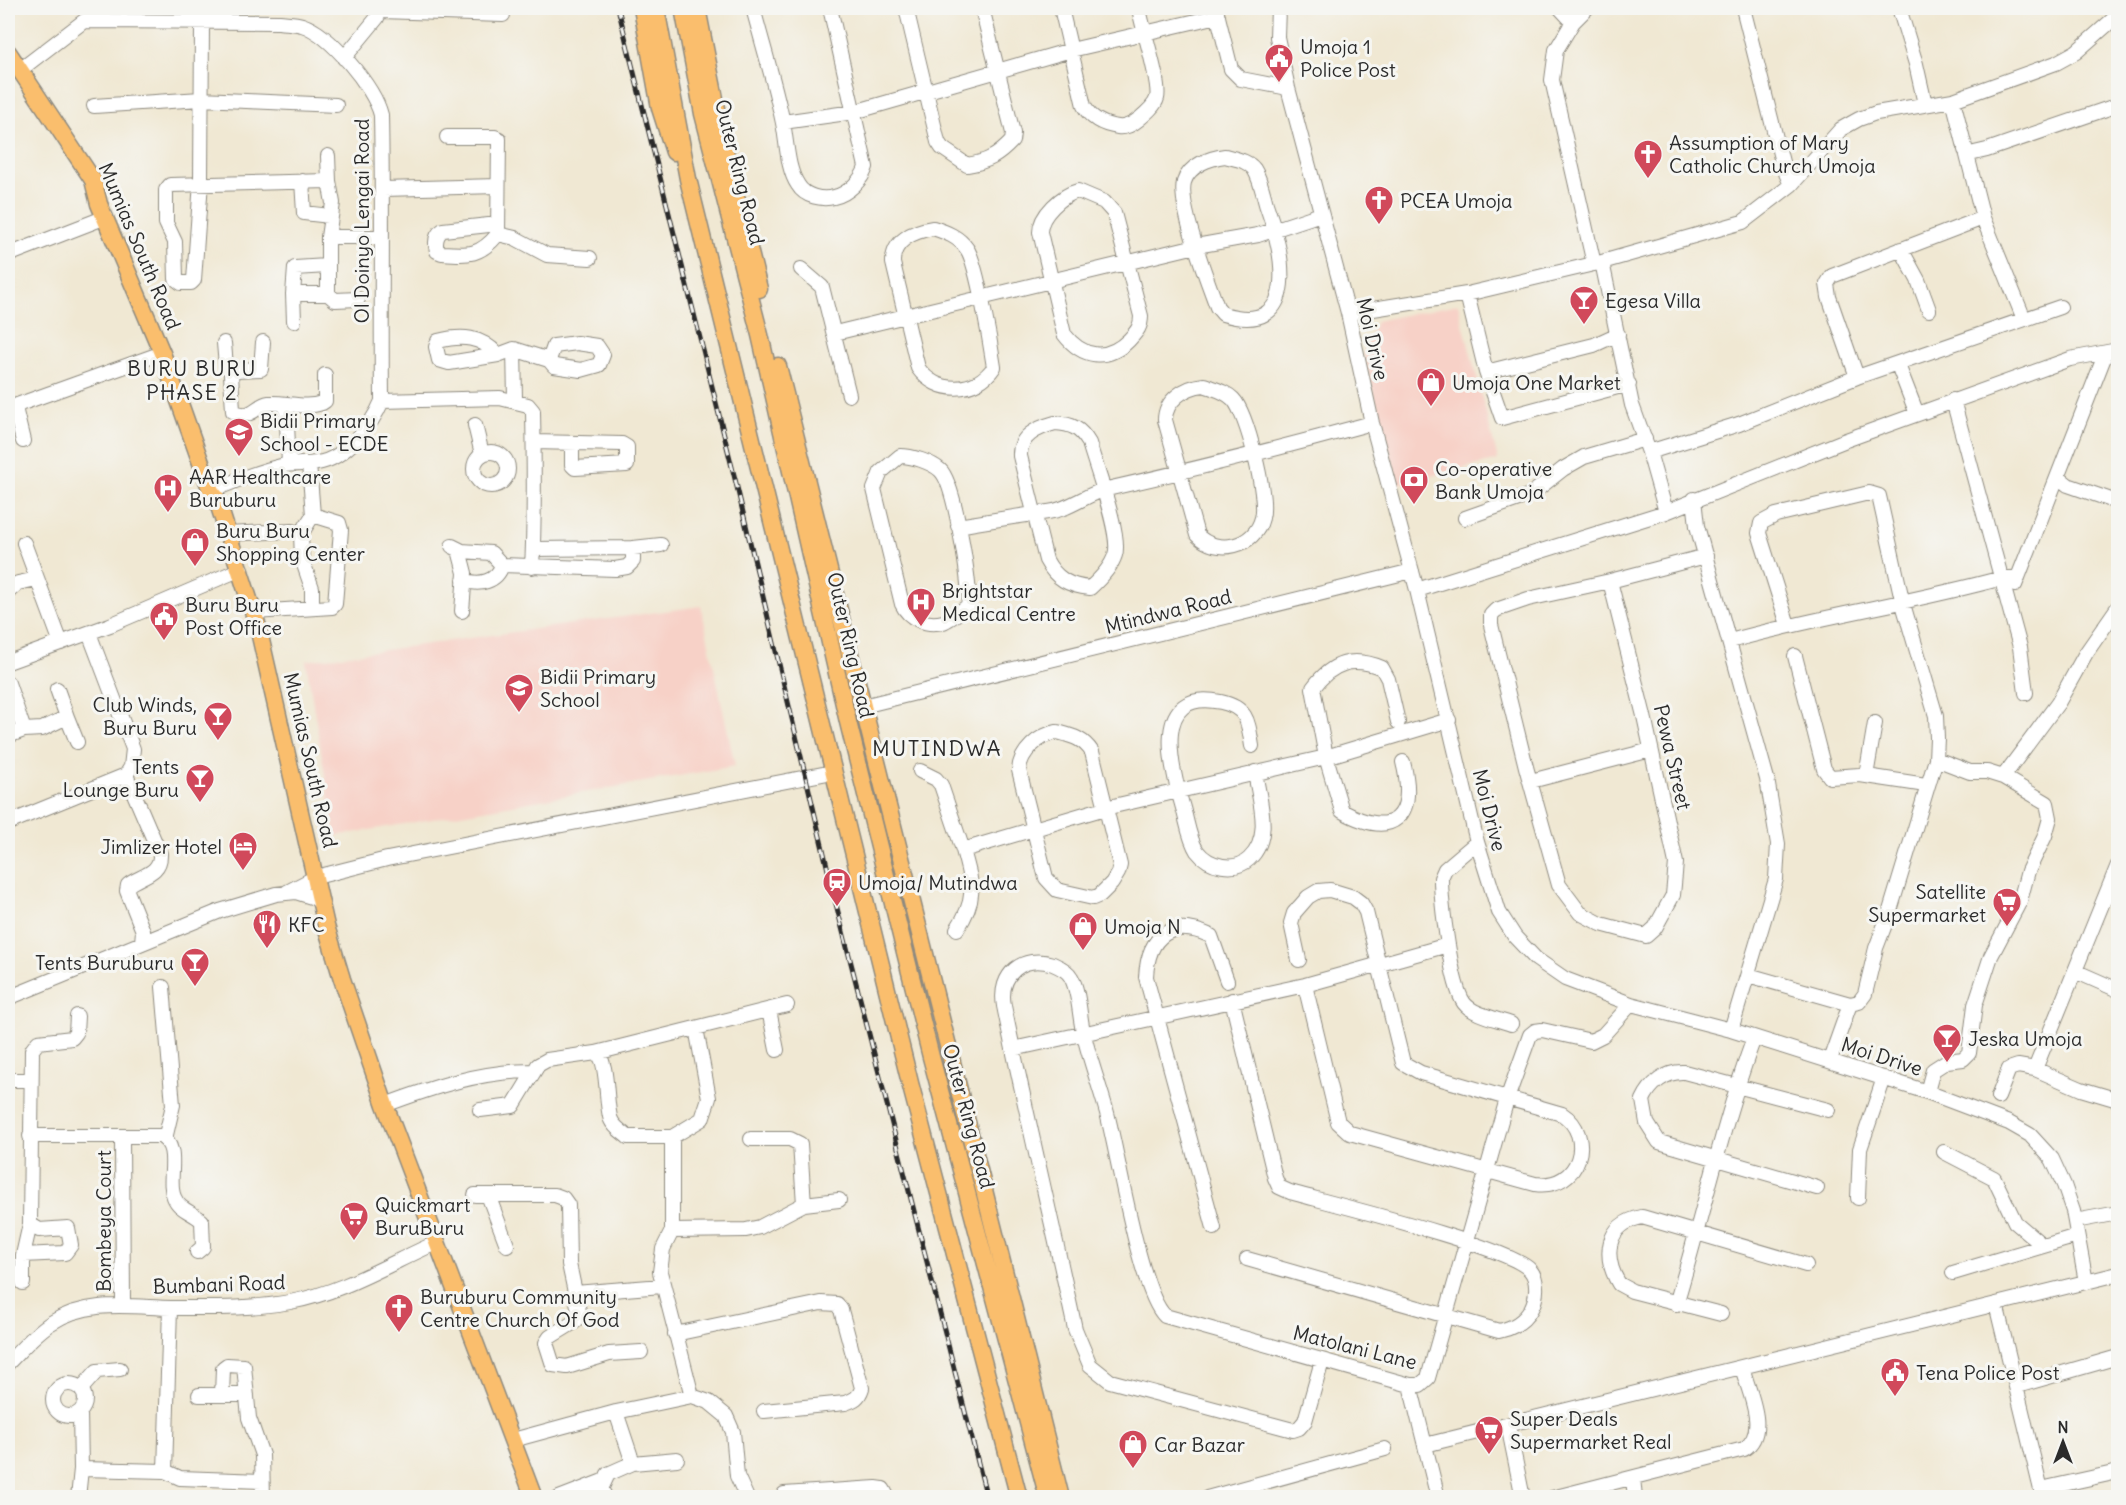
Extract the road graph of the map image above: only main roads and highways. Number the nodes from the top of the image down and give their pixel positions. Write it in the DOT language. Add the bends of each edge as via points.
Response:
graph roads {
  1 [pos="642,8"];
  2 [pos="656,8"];
  3 [pos="683,8"];
  4 [pos="696,8"];
  5 [pos="8,52"];
  6 [pos="728,164"];
  7 [pos="688,179"];
  8 [pos="721,192"];
  9 [pos="1046,1490"];
  10 [pos="535,1497"];
  11 [pos="1019,1497"];
  12 [pos="1059,1497"];
  1 -- 7 [label="main road" via="660,108"];
  2 -- 7 [label="main road"];
  3 -- 8 [label="main road, Outer Ring Road"];
  4 -- 6 [label="main road"];
  5 -- 10 [label="main road, Mumias South Road" via="93,180 216,497 254,612 342,979 385,1105"];
  6 -- 8 [label="main road"];
  6 -- 12 [label="main road"];
  7 -- 11 [label="main road" via="910,1083"];
  8 -- 9 [label="main road, Outer Ring Road" via="760,335 828,641 931,1057"];
  9 -- 12 [label="main road"];
}
